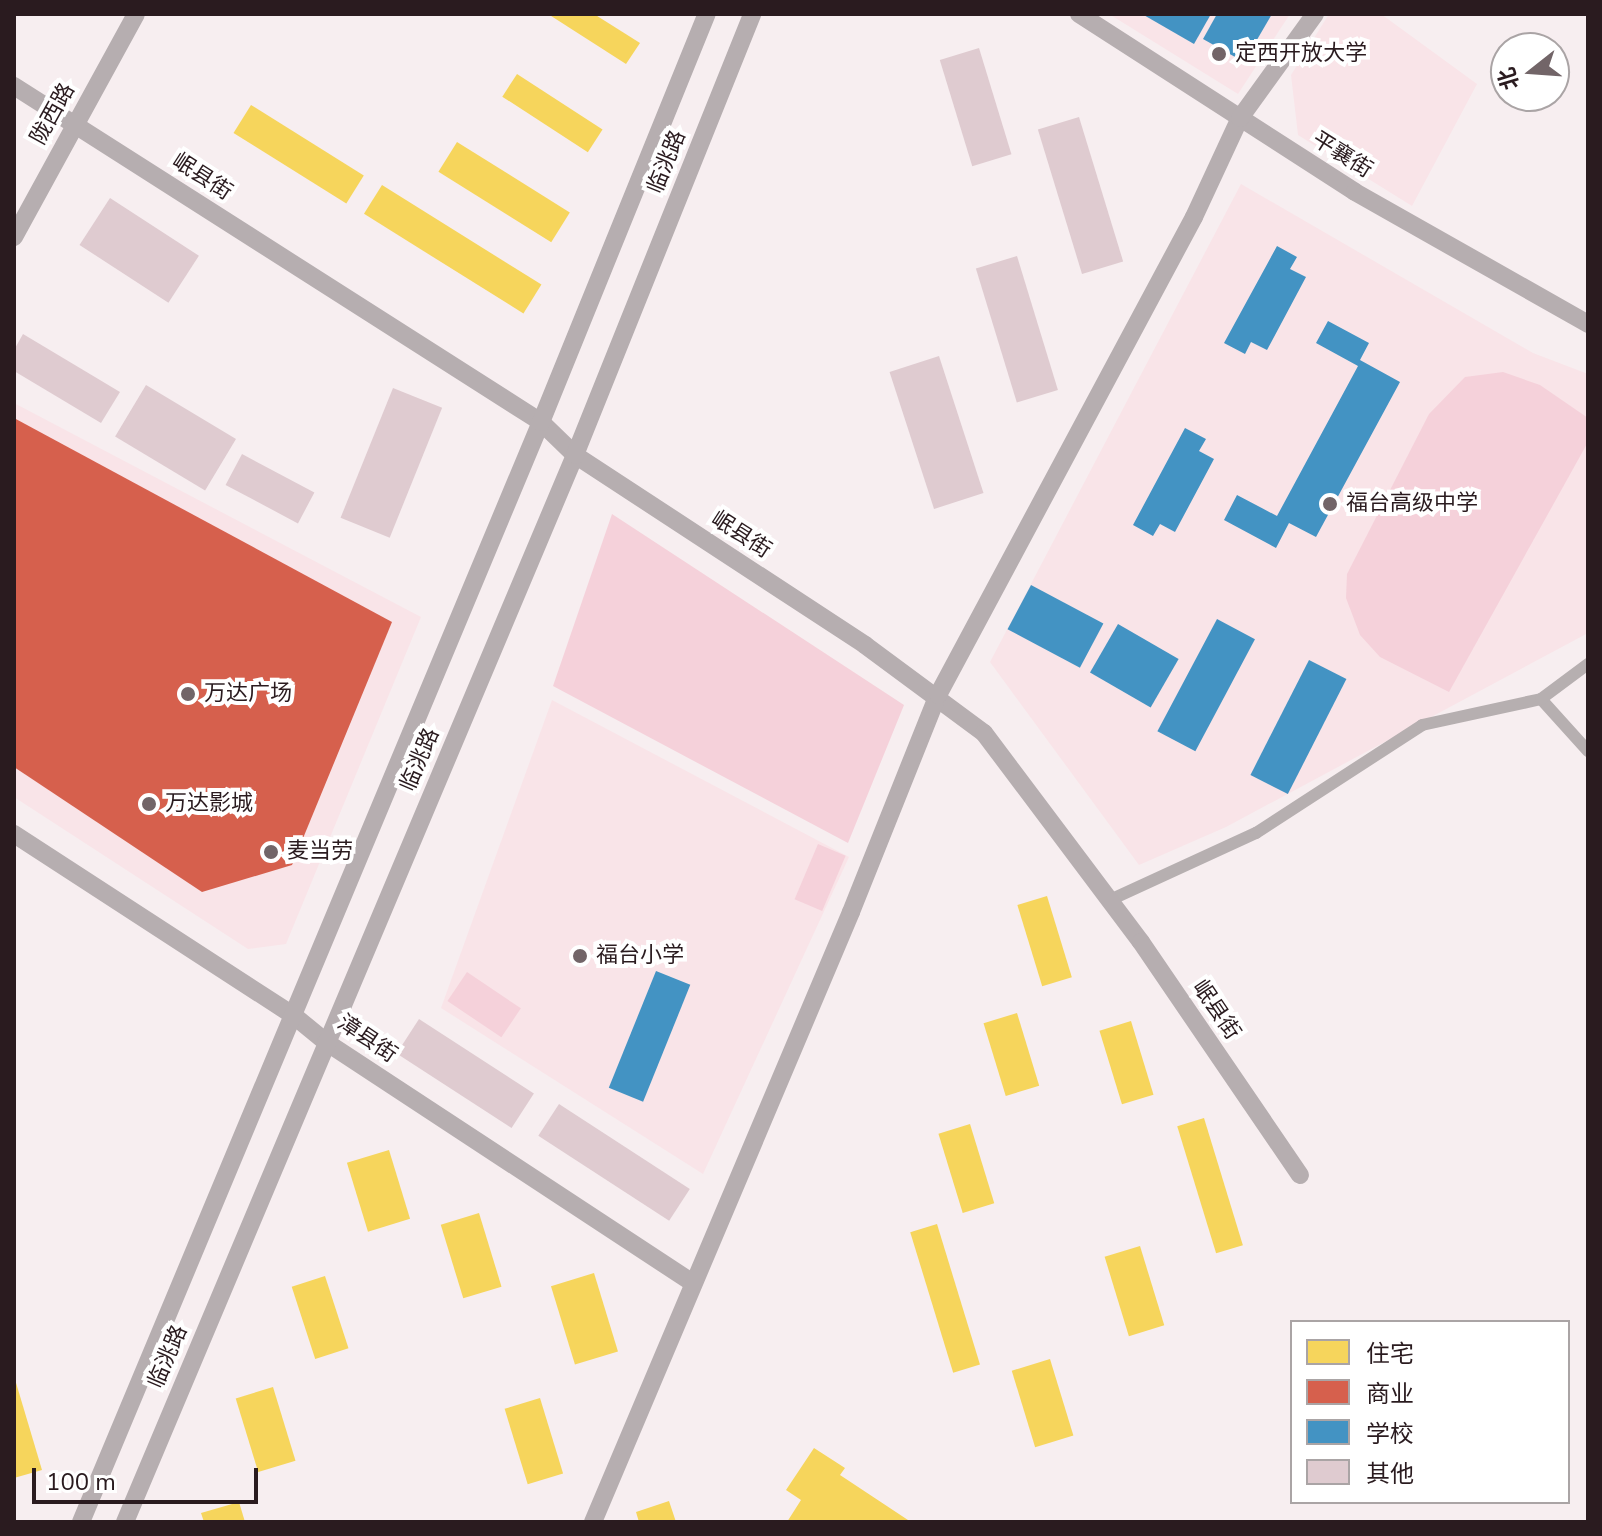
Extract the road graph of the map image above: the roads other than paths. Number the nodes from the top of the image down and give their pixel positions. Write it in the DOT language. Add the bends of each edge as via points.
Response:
graph roads {
  1 [pos="136,14"];
  2 [pos="707,14"];
  3 [pos="752,14"];
  4 [pos="1079,14"];
  5 [pos="1315,14"];
  6 [pos="14,86"];
  7 [pos="1240,118"];
  8 [pos="75,124"];
  9 [pos="14,237"];
  10 [pos="1588,324"];
  11 [pos="541,422"];
  12 [pos="575,455"];
  13 [pos="1588,664"];
  14 [pos="938,695"];
  15 [pos="1541,699"];
  16 [pos="1588,751"];
  17 [pos="14,834"];
  18 [pos="1110,900"];
  19 [pos="293,1015"];
  20 [pos="326,1042"];
  21 [pos="1300,1175"];
  22 [pos="693,1283"];
  23 [pos="81,1522"];
  24 [pos="125,1522"];
  25 [pos="593,1522"];
  1 -- 8 [label="street, 陇西路"];
  2 -- 11 [label="street, 临洮路"];
  3 -- 12 [label="street, 临洮路"];
  4 -- 7 [label="street, 平襄街"];
  5 -- 7 [label="street"];
  6 -- 8 [label="street, 岷县街"];
  7 -- 10 [label="street, 平襄街" via="1355,192"];
  7 -- 14 [label="street" via="1194,217"];
  8 -- 9 [label="street, 陇西路"];
  8 -- 11 [label="street, 岷县街"];
  11 -- 12 [label="street, 岷县街"];
  11 -- 19 [label="street, 临洮路"];
  12 -- 14 [label="street, 岷县街"];
  12 -- 20 [label="street, 临洮路"];
  13 -- 15 [label="street"];
  14 -- 18 [label="street, 岷县街" via="984,733"];
  14 -- 22 [label="street"];
  15 -- 16 [label="street"];
  15 -- 18 [label="street" via="1422,725 1256,833"];
  17 -- 19 [label="street, 漳县街"];
  18 -- 21 [label="street, 岷县街"];
  19 -- 20 [label="street, 漳县街"];
  19 -- 23 [label="street, 临洮路"];
  20 -- 22 [label="street, 漳县街"];
  20 -- 24 [label="street, 临洮路"];
  22 -- 25 [label="street"];
}
